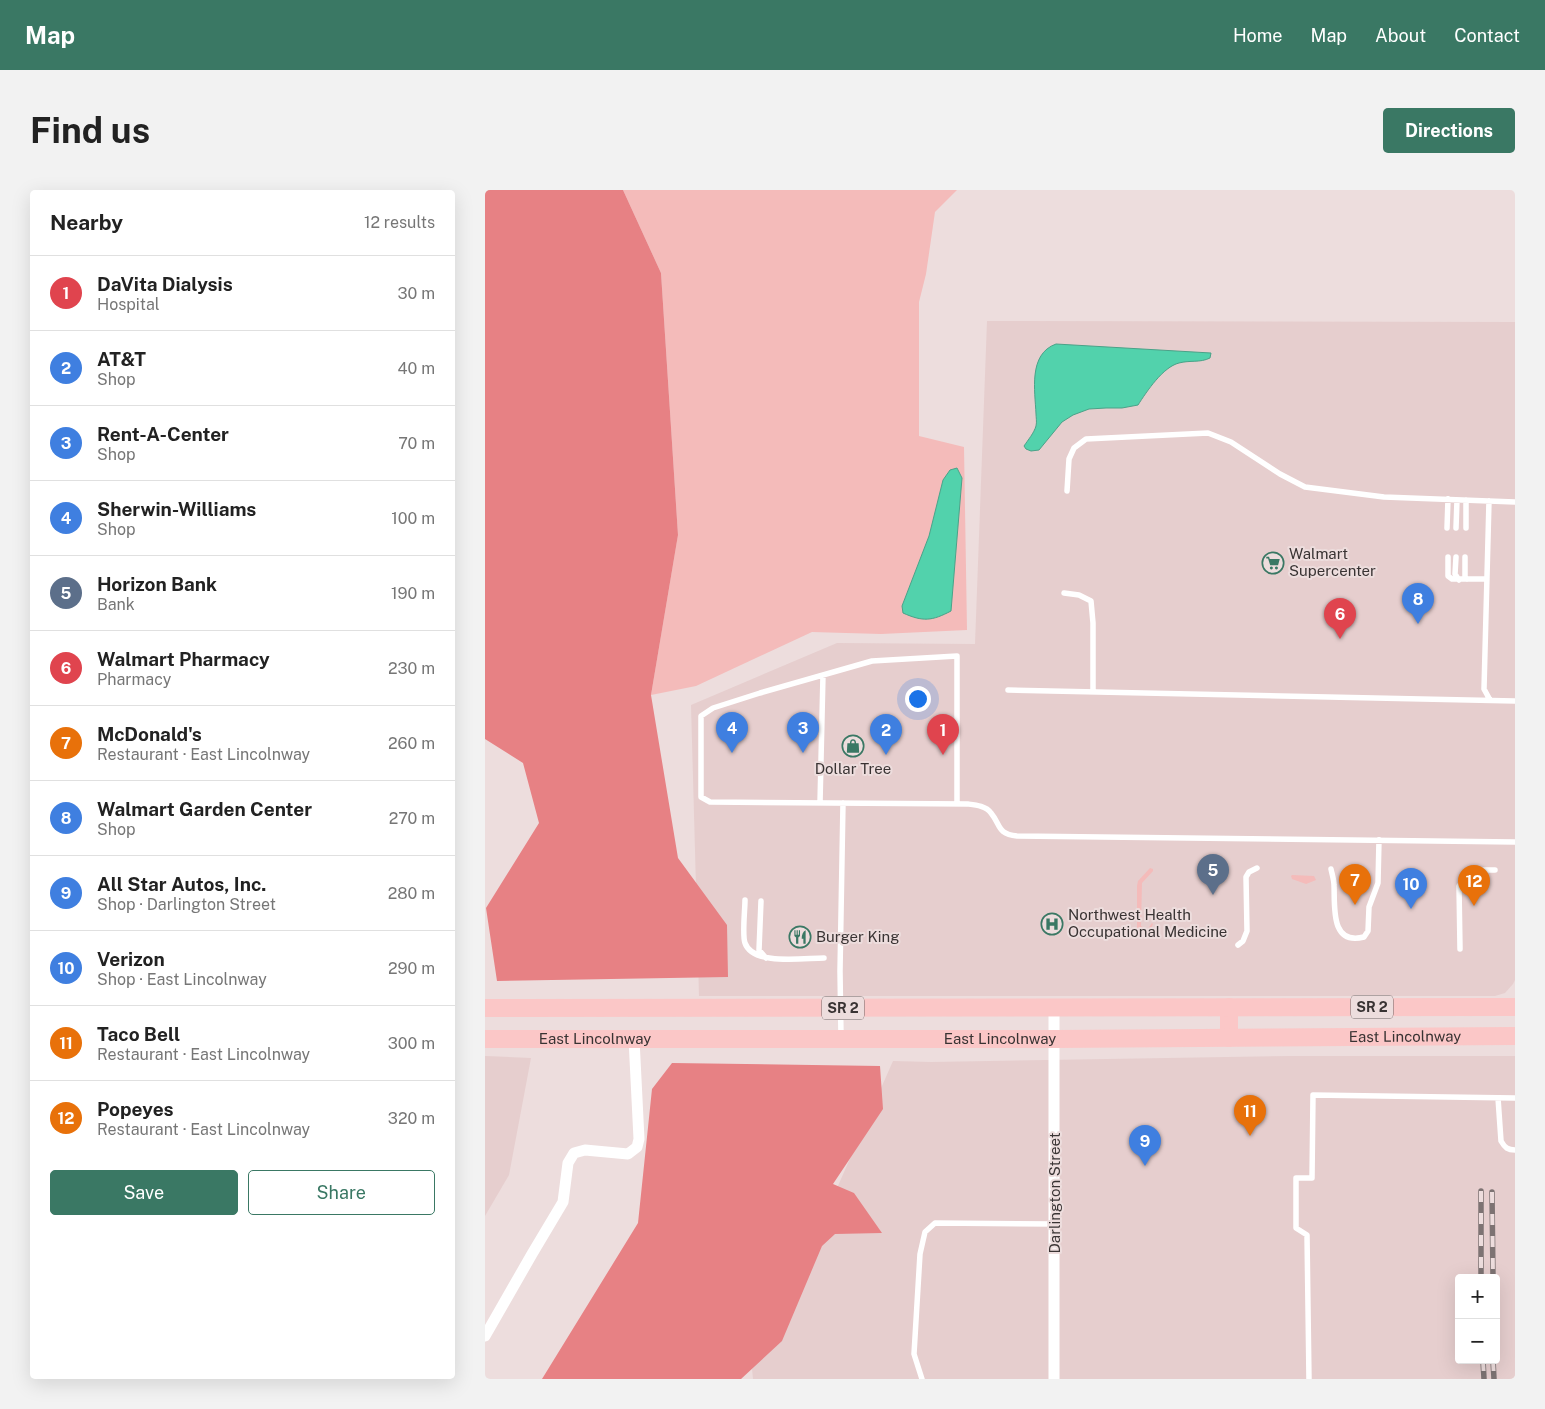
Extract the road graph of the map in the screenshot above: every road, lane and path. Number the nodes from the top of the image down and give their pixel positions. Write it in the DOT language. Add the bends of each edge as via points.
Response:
graph roads {
  1 [pos="1067,491"];
  2 [pos="1447,499"];
  3 [pos="1457,500"];
  4 [pos="1466,500"];
  5 [pos="1489,501"];
  6 [pos="1515,502"];
  7 [pos="1447,528"];
  8 [pos="1457,528"];
  9 [pos="1466,528"];
  10 [pos="1448,557"];
  11 [pos="1456,557"];
  12 [pos="1465,558"];
  13 [pos="1467,579"];
  14 [pos="1487,579"];
  15 [pos="1459,580"];
  16 [pos="1064,593"];
  17 [pos="823,675"];
  18 [pos="1008,690"];
  19 [pos="1093,692"];
  20 [pos="1490,700"];
  21 [pos="1515,701"];
  22 [pos="820,803"];
  23 [pos="843,803"];
  24 [pos="957,804"];
  25 [pos="1379,840"];
  26 [pos="1515,842"];
  27 [pos="1257,868"];
  28 [pos="1331,869"];
  29 [pos="1495,870"];
  30 [pos="745,900"];
  31 [pos="761,901"];
  32 [pos="1238,945"];
  33 [pos="1460,949"];
  34 [pos="766,958"];
  35 [pos="824,958"];
  36 [pos="1229,1007"];
  37 [pos="1515,1007"];
  38 [pos="485,1008"];
  39 [pos="839,1008"];
  40 [pos="1054,1008"];
  41 [pos="1515,1036"];
  42 [pos="1229,1038"];
  43 [pos="485,1039"];
  44 [pos="634,1039"];
  45 [pos="841,1039"];
  46 [pos="1055,1039"];
  47 [pos="1498,1098"];
  48 [pos="1515,1098"];
  49 [pos="1515,1150"];
  50 [pos="1055,1224"];
  51 [pos="485,1336"];
  52 [pos="922,1379"];
  53 [pos="1054,1379"];
  54 [pos="1309,1379"];
  1 -- 2 [label="lane" via="1069,459 1074,448 1086,439 1208,433 1231,442 1305,486 1384,497"];
  2 -- 3 [label="lane"];
  2 -- 7 [label="lane"];
  3 -- 4 [label="lane"];
  3 -- 8 [label="lane"];
  4 -- 5 [label="lane"];
  4 -- 9 [label="lane"];
  5 -- 6 [label="lane"];
  5 -- 14 [label="lane"];
  10 -- 15 [label="lane" via="1448,576"];
  11 -- 15 [label="lane" via="1455,574"];
  12 -- 13 [label="lane"];
  13 -- 14 [label="lane"];
  13 -- 15 [label="lane"];
  14 -- 20 [label="lane" via="1484,689"];
  16 -- 19 [label="lane" via="1079,594 1091,601"];
  17 -- 22 [label="lane"];
  17 -- 22 [label="lane" via="713,708 701,716 701,796 710,802"];
  17 -- 24 [label="lane" via="872,661 957,656"];
  18 -- 19 [label="lane"];
  19 -- 20 [label="lane"];
  20 -- 21 [label="lane"];
  22 -- 23 [label="lane"];
  23 -- 24 [label="lane"];
  23 -- 39 [label="lane"];
  24 -- 25 [label="lane" via="980,806 990,812 1002,832 1009,835"];
  25 -- 26 [label="lane"];
  25 -- 28 [label="lane" via="1378,883 1364,937 1356,939 1341,932 1334,912"];
  27 -- 32 [label="lane" via="1247,877 1247,931"];
  29 -- 33 [label="lane" via="1473,870 1459,886"];
  30 -- 34 [label="lane" via="744,941 749,951"];
  31 -- 34 [label="lane" via="759,950"];
  34 -- 35 [label="lane"];
  36 -- 37 [label="main road, East Lincolnway / SR 2"];
  36 -- 40 [label="main road, East Lincolnway / SR 2"];
  36 -- 42 [label="main road"];
  38 -- 39 [label="main road, East Lincolnway / SR 2"];
  39 -- 40 [label="main road, East Lincolnway / SR 2"];
  39 -- 45 [label="lane"];
  40 -- 46 [label="street, Darlington Street"];
  41 -- 42 [label="main road, East Lincolnway / SR 2"];
  42 -- 46 [label="main road, East Lincolnway / SR 2"];
  43 -- 44 [label="main road, East Lincolnway / SR 2"];
  44 -- 45 [label="main road, East Lincolnway / SR 2"];
  44 -- 51 [label="street" via="637,1148 628,1154 585,1150 574,1153 569,1163 563,1202"];
  45 -- 46 [label="main road, East Lincolnway / SR 2"];
  46 -- 50 [label="street, Darlington Street"];
  47 -- 48 [label="lane"];
  47 -- 49 [label="lane" via="1501,1142 1509,1150"];
  47 -- 54 [label="lane" via="1313,1096 1312,1178 1296,1178 1296,1228 1307,1235"];
  50 -- 52 [label="lane" via="935,1223 925,1232 920,1254 914,1354"];
  50 -- 53 [label="street, Darlington Street"];
}
